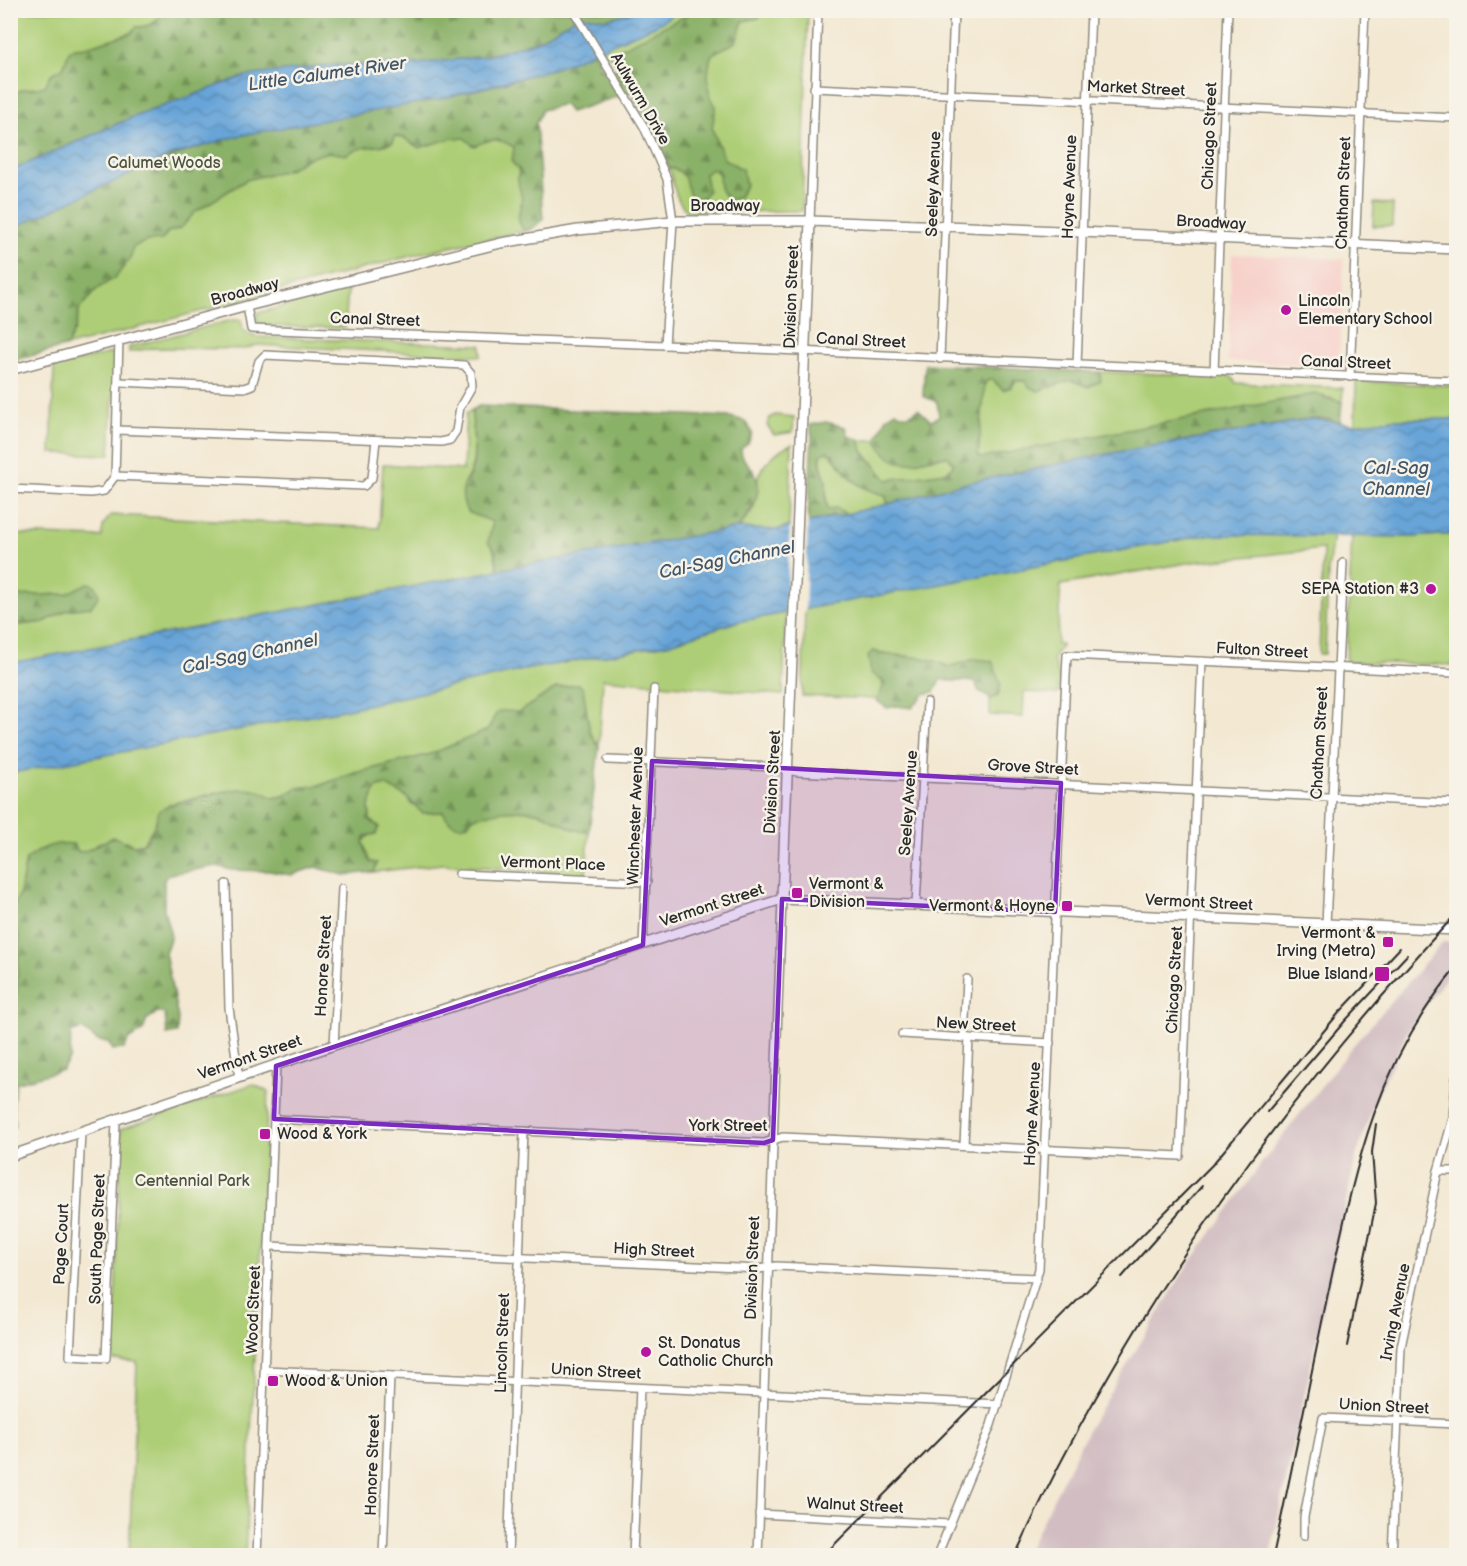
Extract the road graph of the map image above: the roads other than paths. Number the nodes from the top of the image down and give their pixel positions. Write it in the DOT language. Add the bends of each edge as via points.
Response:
graph roads {
  1 [pos="818,10"];
  2 [pos="954,10"];
  3 [pos="1091,10"];
  4 [pos="1228,10"];
  5 [pos="1365,10"];
  6 [pos="575,12"];
  7 [pos="814,88"];
  8 [pos="951,96"];
  9 [pos="1088,100"];
  10 [pos="1224,108"];
  11 [pos="1361,114"];
  12 [pos="1456,118"];
  13 [pos="673,221"];
  14 [pos="810,221"];
  15 [pos="946,226"];
  16 [pos="1082,232"];
  17 [pos="1220,239"];
  18 [pos="1356,245"];
  19 [pos="1456,249"];
  20 [pos="247,306"];
  21 [pos="119,340"];
  22 [pos="665,345"];
  23 [pos="805,351"];
  24 [pos="940,359"];
  25 [pos="1077,365"];
  26 [pos="10,370"];
  27 [pos="1214,371"];
  28 [pos="1350,377"];
  29 [pos="1456,381"];
  30 [pos="120,382"];
  31 [pos="116,430"];
  32 [pos="376,440"];
  33 [pos="115,476"];
  34 [pos="10,489"];
  35 [pos="1343,562"];
  36 [pos="1067,655"];
  37 [pos="1202,661"];
  38 [pos="1337,668"];
  39 [pos="1456,673"];
  40 [pos="654,688"];
  41 [pos="927,702"];
  42 [pos="608,760"];
  43 [pos="652,761"];
  44 [pos="788,770"];
  45 [pos="924,777"];
  46 [pos="1061,783"];
  47 [pos="1197,789"];
  48 [pos="1331,796"];
  49 [pos="1456,803"];
  50 [pos="459,874"];
  51 [pos="647,882"];
  52 [pos="226,884"];
  53 [pos="342,888"];
  54 [pos="782,899"];
  55 [pos="916,905"];
  56 [pos="1055,912"];
  57 [pos="1192,918"];
  58 [pos="1326,924"];
  59 [pos="1456,930"];
  60 [pos="644,945"];
  61 [pos="967,979"];
  62 [pos="902,1034"];
  63 [pos="967,1038"];
  64 [pos="1050,1043"];
  65 [pos="334,1045"];
  66 [pos="276,1066"];
  67 [pos="239,1078"];
  68 [pos="1456,1078"];
  69 [pos="274,1119"];
  70 [pos="116,1121"];
  71 [pos="524,1131"];
  72 [pos="81,1132"];
  73 [pos="773,1140"];
  74 [pos="964,1145"];
  75 [pos="1045,1149"];
  76 [pos="10,1156"];
  77 [pos="1180,1156"];
  78 [pos="1438,1171"];
  79 [pos="1456,1171"];
  80 [pos="270,1246"];
  81 [pos="520,1258"];
  82 [pos="768,1268"];
  83 [pos="1037,1278"];
  84 [pos="70,1356"];
  85 [pos="265,1370"];
  86 [pos="390,1376"];
  87 [pos="515,1382"];
  88 [pos="640,1388"];
  89 [pos="764,1394"];
  90 [pos="999,1404"];
  91 [pos="1397,1422"];
  92 [pos="1456,1424"];
  93 [pos="759,1514"];
  94 [pos="950,1524"];
  95 [pos="1304,1536"];
  96 [pos="257,1556"];
  97 [pos="383,1556"];
  98 [pos="508,1556"];
  99 [pos="633,1556"];
  100 [pos="758,1556"];
  101 [pos="937,1556"];
  102 [pos="1392,1556"];
  1 -- 7 [label="street, Division Street"];
  2 -- 8 [label="street, Seeley Avenue"];
  3 -- 9 [label="street, Hoyne Avenue"];
  4 -- 10 [label="street, Chicago Street"];
  5 -- 11 [label="street, Chatham Street"];
  6 -- 13 [label="street, Aulwurm Drive" via="654,146 670,193"];
  7 -- 8 [label="street, Market Street"];
  7 -- 14 [label="street, Division Street"];
  8 -- 9 [label="street, Market Street"];
  8 -- 15 [label="street, Seeley Avenue"];
  9 -- 10 [label="street, Market Street"];
  9 -- 16 [label="street, Hoyne Avenue"];
  10 -- 11 [label="street, Market Street"];
  10 -- 17 [label="street, Chicago Street"];
  11 -- 12 [label="street, Market Street"];
  11 -- 18 [label="street, Chatham Street"];
  13 -- 14 [label="street, Broadway"];
  13 -- 20 [label="street, Broadway" via="578,230 501,243"];
  13 -- 22 [label="street, Aulwurm Drive"];
  14 -- 15 [label="street, Broadway"];
  14 -- 23 [label="street, Division Street"];
  15 -- 16 [label="street, Broadway"];
  15 -- 24 [label="street, Seeley Avenue"];
  16 -- 17 [label="street, Broadway"];
  16 -- 25 [label="street, Hoyne Avenue"];
  17 -- 18 [label="street, Broadway"];
  17 -- 27 [label="street, Chicago Street"];
  18 -- 19 [label="street, Broadway"];
  18 -- 28 [label="street, Chatham Street"];
  20 -- 21 [label="street, Broadway"];
  20 -- 22 [label="street, Canal Street" via="251,329"];
  21 -- 26 [label="street, Broadway"];
  21 -- 30 [label="street"];
  22 -- 23 [label="street, Canal Street"];
  23 -- 24 [label="street, Canal Street"];
  23 -- 44 [label="street, Division Street"];
  24 -- 25 [label="street, Canal Street"];
  25 -- 27 [label="street, Canal Street"];
  27 -- 28 [label="street, Canal Street"];
  28 -- 29 [label="street, Canal Street"];
  30 -- 31 [label="street"];
  30 -- 32 [label="street" via="244,388 252,385 259,361 265,355 464,365 471,374 472,386 460,407 456,431 450,440"];
  31 -- 32 [label="street"];
  31 -- 33 [label="street"];
  32 -- 33 [label="street" via="372,478 364,486"];
  33 -- 34 [label="street" via="104,491 91,493"];
  35 -- 38 [label="street, Chatham Street"];
  36 -- 37 [label="street, Fulton Street"];
  36 -- 46 [label="street, Hoyne Avenue"];
  37 -- 38 [label="street, Fulton Street"];
  37 -- 47 [label="street, Chicago Street"];
  38 -- 39 [label="street, Fulton Street"];
  38 -- 48 [label="street, Chatham Street"];
  40 -- 43 [label="street, Winchester Avenue"];
  41 -- 45 [label="street, Seeley Avenue"];
  42 -- 43 [label="street, Grove Street"];
  43 -- 44 [label="street, Grove Street"];
  43 -- 51 [label="street, Winchester Avenue"];
  44 -- 45 [label="street, Grove Street"];
  44 -- 54 [label="street, Division Street"];
  45 -- 46 [label="street, Grove Street"];
  45 -- 55 [label="street, Seeley Avenue"];
  46 -- 47 [label="street, Grove Street"];
  46 -- 56 [label="street, Hoyne Avenue"];
  47 -- 48 [label="street, Grove Street"];
  47 -- 57 [label="street, Chicago Street"];
  48 -- 49 [label="street, Grove Street"];
  48 -- 58 [label="street, Chatham Street"];
  50 -- 51 [label="street, Vermont Place"];
  51 -- 60 [label="street, Winchester Avenue"];
  52 -- 67 [label="street" via="230,1008"];
  53 -- 65 [label="street, Honore Street"];
  54 -- 55 [label="street, Vermont Street"];
  54 -- 60 [label="street, Vermont Street"];
  54 -- 73 [label="street, Division Street"];
  55 -- 56 [label="street, Vermont Street"];
  56 -- 57 [label="street, Vermont Street"];
  56 -- 64 [label="street, Hoyne Avenue"];
  57 -- 58 [label="street, Vermont Street"];
  57 -- 77 [label="street, Chicago Street"];
  58 -- 59 [label="street, Vermont Street"];
  60 -- 65 [label="street, Vermont Street"];
  61 -- 63 [label="street"];
  62 -- 63 [label="street, New Street"];
  63 -- 64 [label="street, New Street"];
  63 -- 74 [label="street"];
  64 -- 75 [label="street, Hoyne Avenue"];
  65 -- 66 [label="street, Vermont Street"];
  66 -- 67 [label="street, Vermont Street"];
  66 -- 69 [label="street, Wood Street"];
  67 -- 70 [label="street, Vermont Street"];
  68 -- 78 [label="street, Irving Avenue" via="1452,1118"];
  69 -- 71 [label="street, York Street"];
  69 -- 80 [label="street, Wood Street"];
  70 -- 72 [label="street, Vermont Street"];
  70 -- 84 [label="street, South Page Street" via="106,1358"];
  71 -- 73 [label="street, York Street" via="764,1143"];
  71 -- 81 [label="street, Lincoln Street"];
  72 -- 76 [label="street, Vermont Street"];
  72 -- 84 [label="street, Page Court"];
  73 -- 74 [label="street, York Street" via="783,1137"];
  73 -- 82 [label="street, Division Street"];
  74 -- 75 [label="street, York Street"];
  75 -- 77 [label="street, York Street"];
  75 -- 83 [label="street, Hoyne Avenue"];
  78 -- 79 [label="street"];
  78 -- 91 [label="street, Irving Avenue" via="1401,1347"];
  80 -- 81 [label="street, High Street"];
  80 -- 85 [label="street, Wood Street"];
  81 -- 82 [label="street, High Street"];
  81 -- 87 [label="street, Lincoln Street"];
  82 -- 83 [label="street, High Street"];
  82 -- 89 [label="street, Division Street"];
  83 -- 90 [label="street, Hoyne Avenue"];
  85 -- 86 [label="street, Union Street"];
  85 -- 96 [label="street, Wood Street"];
  86 -- 87 [label="street, Union Street"];
  86 -- 97 [label="street, Honore Street"];
  87 -- 88 [label="street, Union Street"];
  87 -- 98 [label="street, Lincoln Street"];
  88 -- 89 [label="street, Union Street"];
  88 -- 99 [label="street"];
  89 -- 90 [label="street, Union Street"];
  89 -- 93 [label="street, Division Street"];
  90 -- 94 [label="street, Hoyne Avenue"];
  91 -- 92 [label="street, Union Street"];
  91 -- 95 [label="street, Union Street" via="1323,1418 1304,1517"];
  91 -- 102 [label="street, Irving Avenue"];
  93 -- 94 [label="street, Walnut Street"];
  93 -- 100 [label="street, Division Street"];
  94 -- 101 [label="street, Hoyne Avenue"];
}
